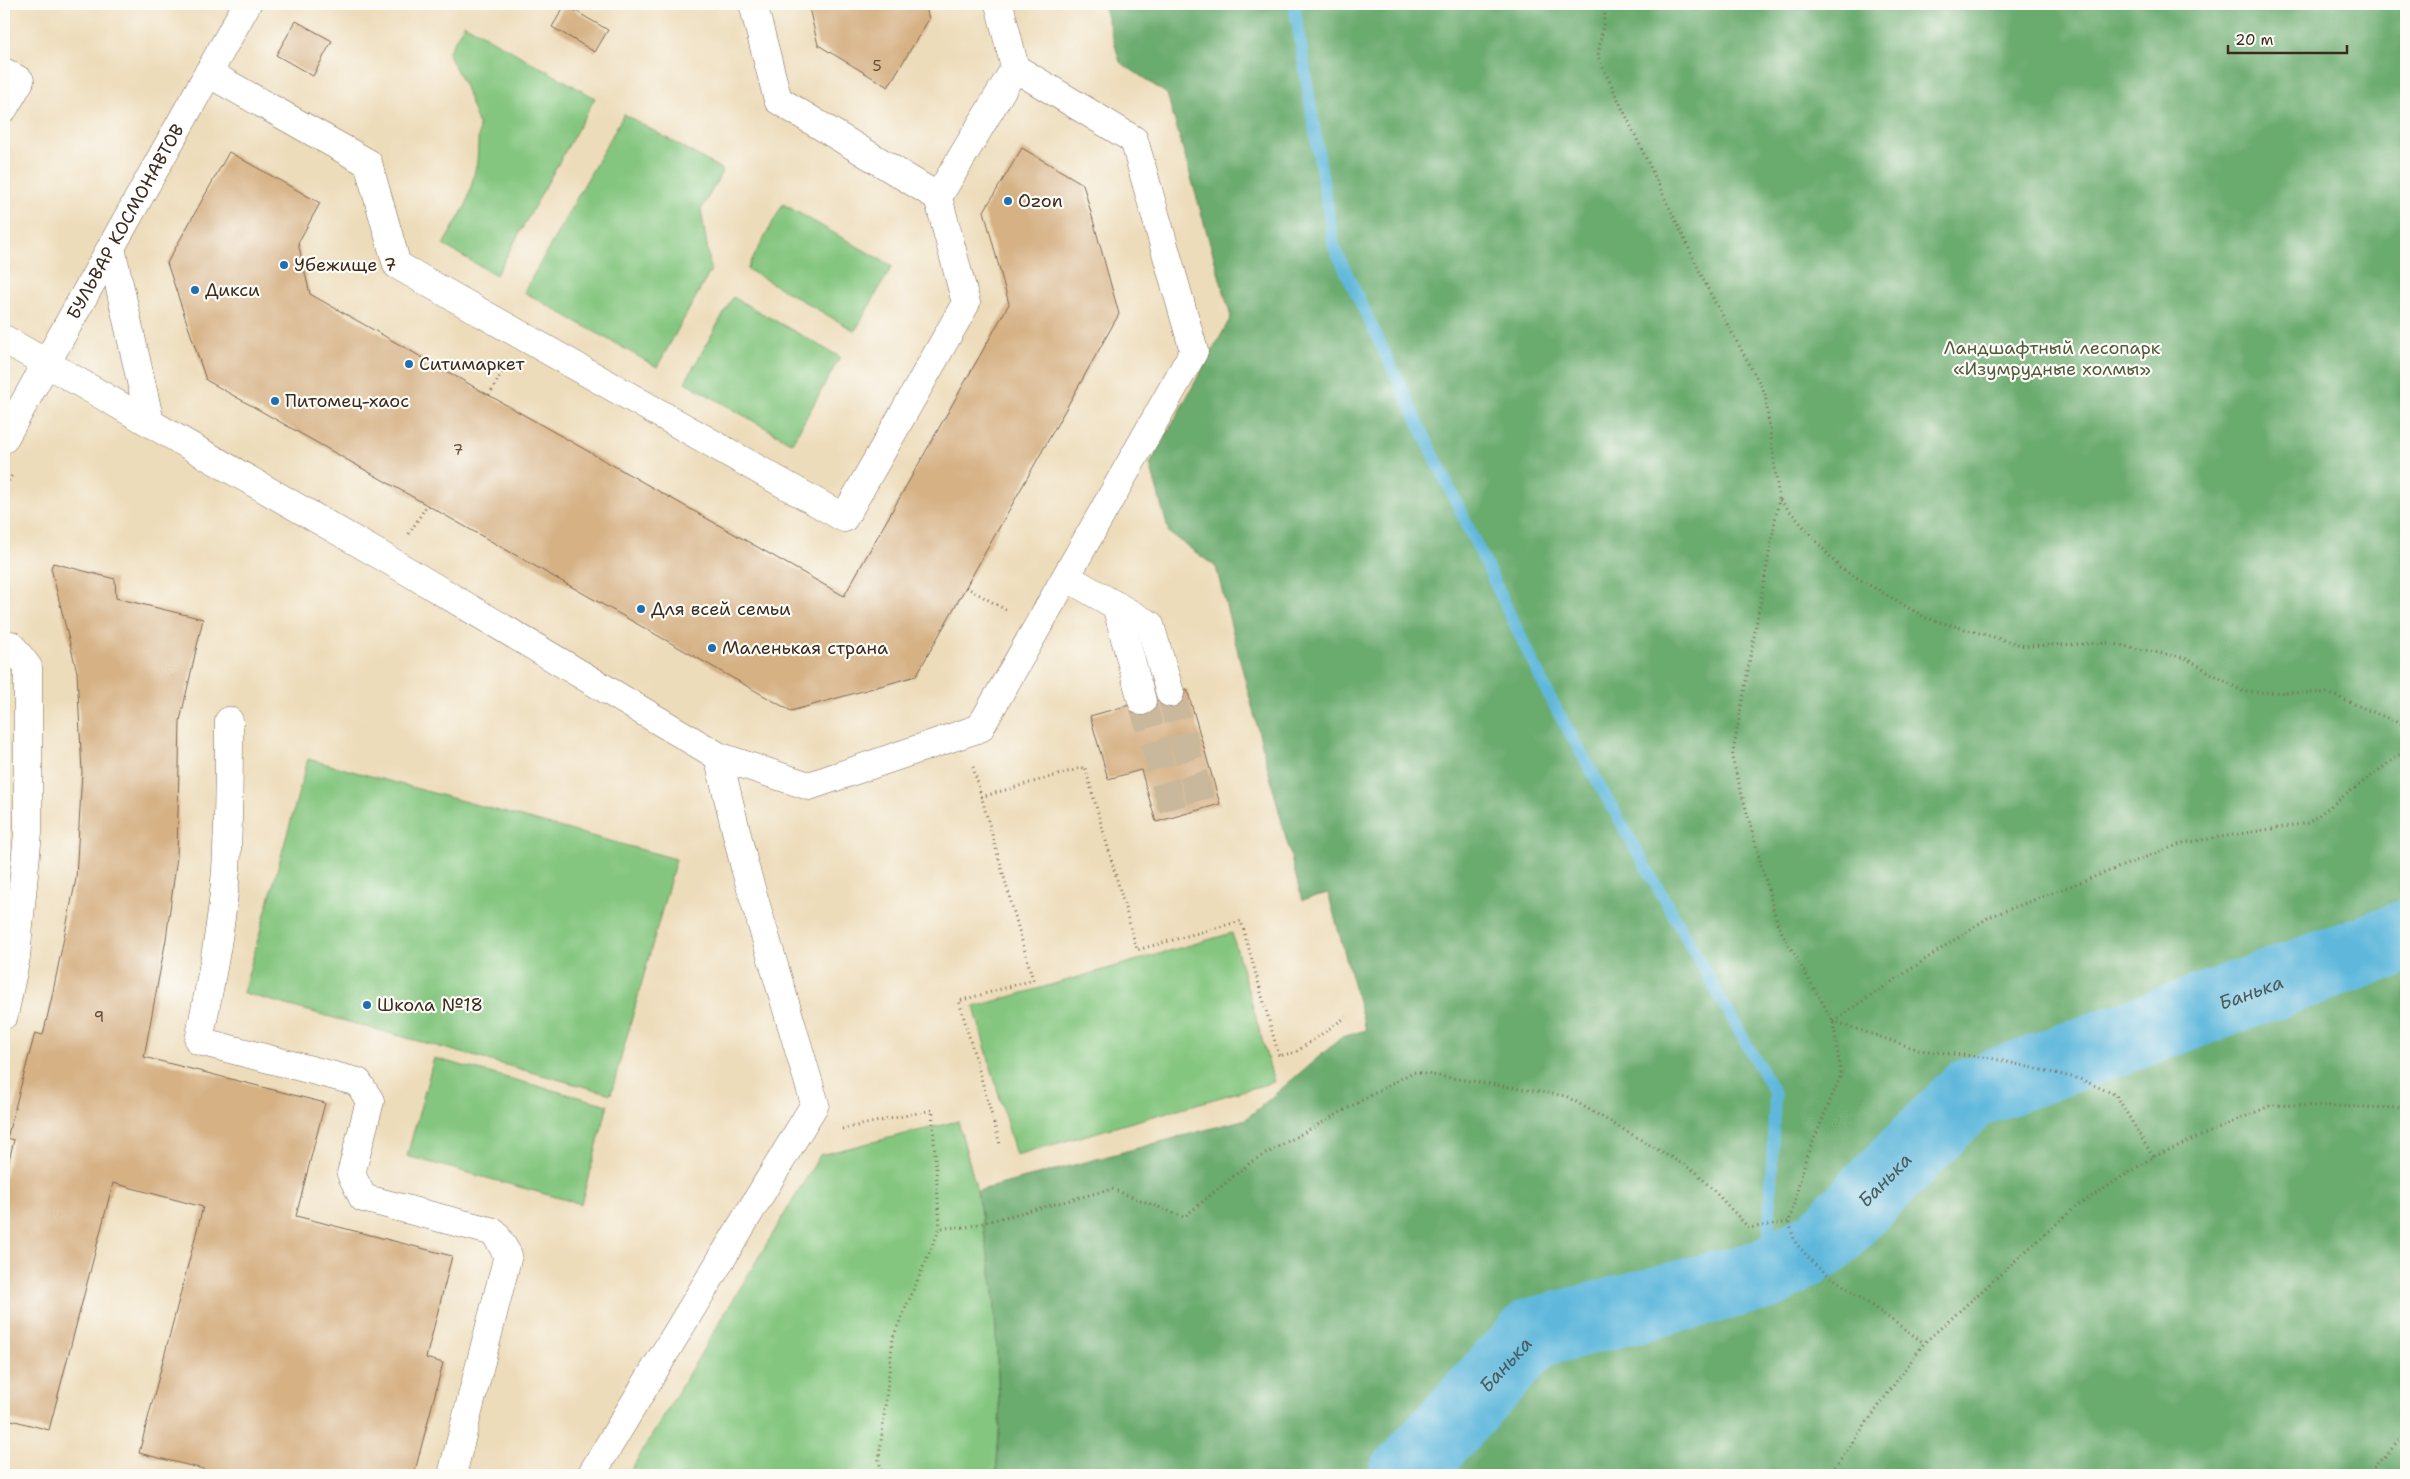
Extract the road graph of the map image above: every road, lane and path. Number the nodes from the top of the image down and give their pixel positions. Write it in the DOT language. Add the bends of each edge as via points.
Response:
graph roads {
  1 [pos="247,4"];
  2 [pos="753,4"];
  3 [pos="999,4"];
  4 [pos="1606,4"];
  5 [pos="1015,68"];
  6 [pos="4,72"];
  7 [pos="208,73"];
  8 [pos="4,108"];
  9 [pos="938,197"];
  10 [pos="111,248"];
  11 [pos="4,340"];
  12 [pos="46,364"];
  13 [pos="150,422"];
  14 [pos="4,440"];
  15 [pos="1779,499"];
  16 [pos="1066,577"];
  17 [pos="966,587"];
  18 [pos="1116,605"];
  19 [pos="1037,627"];
  20 [pos="4,644"];
  21 [pos="1170,693"];
  22 [pos="1142,701"];
  23 [pos="228,721"];
  24 [pos="2406,726"];
  25 [pos="963,733"];
  26 [pos="2406,750"];
  27 [pos="718,756"];
  28 [pos="981,797"];
  29 [pos="4,1015"];
  30 [pos="1346,1017"];
  31 [pos="1833,1021"];
  32 [pos="2406,1108"];
  33 [pos="794,1138"];
  34 [pos="1000,1144"];
  35 [pos="2153,1157"];
  36 [pos="1789,1222"];
  37 [pos="940,1228"];
  38 [pos="1924,1343"];
  39 [pos="2406,1433"];
  40 [pos="452,1475"];
  41 [pos="591,1475"];
  42 [pos="882,1475"];
  43 [pos="1828,1475"];
  44 [pos="2368,1475"];
  1 -- 7 [label="street, БУЛЬВАР КОСМОНАВТОВ"];
  2 -- 9 [label="street" via="778,100"];
  3 -- 5 [label="street"];
  4 -- 15 [label="path" via="1598,57 1710,291 1765,393"];
  5 -- 9 [label="street"];
  5 -- 16 [label="street" via="1134,140 1194,351"];
  6 -- 8 [label="street" via="20,81"];
  7 -- 9 [label="street" via="368,164 397,265 844,518 966,303"];
  7 -- 10 [label="street, БУЛЬВАР КОСМОНАВТОВ"];
  10 -- 12 [label="street, БУЛЬВАР КОСМОНАВТОВ"];
  10 -- 13 [label="street"];
  11 -- 12 [label="street"];
  12 -- 13 [label="street"];
  12 -- 14 [label="street, БУЛЬВАР КОСМОНАВТОВ"];
  13 -- 27 [label="street"];
  15 -- 24 [label="path" via="1840,568 1926,618 2025,646 2109,644 2185,658 2244,692 2328,692"];
  15 -- 31 [label="path" via="1732,758 1778,926"];
  16 -- 18 [label="street"];
  16 -- 19 [label="street"];
  17 -- 19 [label="path"];
  18 -- 21 [label="street" via="1150,625"];
  18 -- 22 [label="street"];
  19 -- 25 [label="street" via="980,728"];
  20 -- 29 [label="street" via="11,645 28,667 28,833 16,957"];
  23 -- 40 [label="street" via="226,872 216,953 199,1041 358,1082 370,1101 350,1174 362,1198 494,1232 504,1247 508,1255"];
  25 -- 27 [label="street" via="809,786"];
  25 -- 28 [label="path"];
  26 -- 31 [label="path" via="2308,823 2183,843 1989,917"];
  27 -- 33 [label="street" via="745,868 815,1104"];
  28 -- 30 [label="path" via="1085,767 1137,950 1240,920 1280,1056 1296,1052"];
  28 -- 34 [label="path" via="1033,980 959,1001"];
  31 -- 35 [label="path" via="1919,1050 1990,1058 2080,1079 2116,1095"];
  31 -- 36 [label="path" via="1841,1075 1806,1158"];
  32 -- 35 [label="path" via="2272,1105"];
  33 -- 37 [label="path" via="932,1110"];
  33 -- 41 [label="street"];
  35 -- 38 [label="path" via="2074,1208"];
  36 -- 37 [label="path" via="1749,1228 1696,1172 1566,1096 1413,1072 1251,1162 1184,1217 1112,1189 967,1227"];
  36 -- 38 [label="path" via="1795,1242 1816,1266"];
  37 -- 42 [label="path" via="893,1337 879,1460"];
  38 -- 43 [label="path"];
  39 -- 44 [label="path"];
}
